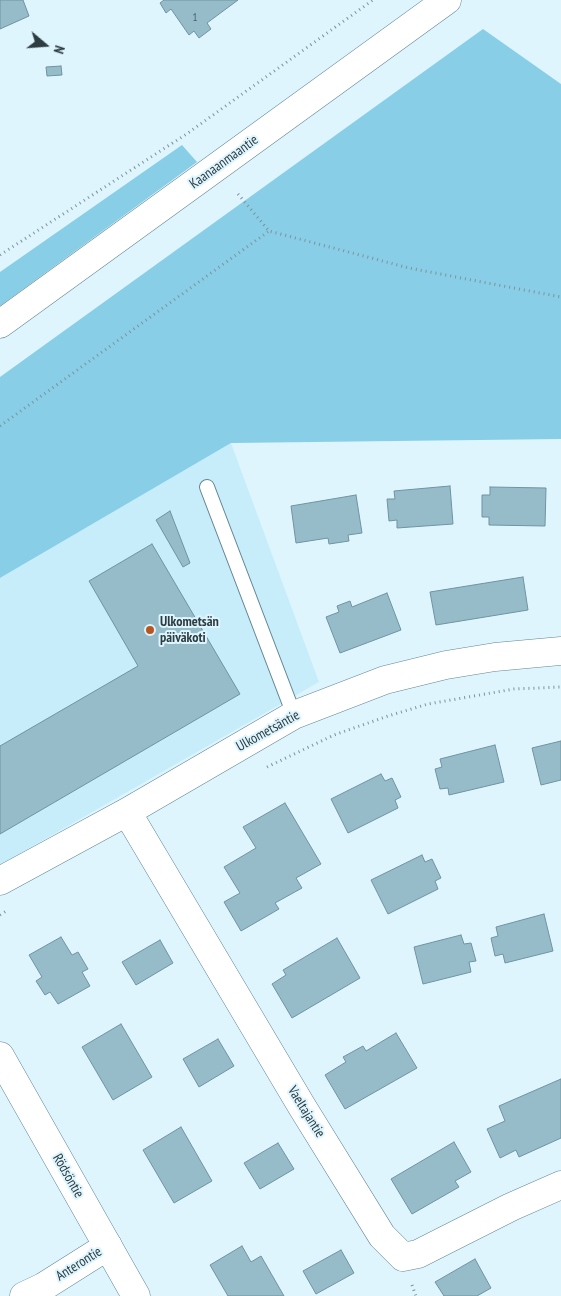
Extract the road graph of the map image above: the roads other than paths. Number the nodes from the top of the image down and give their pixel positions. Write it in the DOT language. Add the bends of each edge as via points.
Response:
graph roads {
  1 [pos="447,0"];
  2 [pos="0,324"];
  3 [pos="207,487"];
  4 [pos="561,651"];
  5 [pos="294,715"];
  6 [pos="127,812"];
  7 [pos="0,881"];
  8 [pos="0,1056"];
  9 [pos="561,1185"];
  10 [pos="108,1246"];
  11 [pos="24,1296"];
  12 [pos="136,1296"];
  1 -- 2 [label="street, Kaanaanmaantie"];
  3 -- 5 [label="lane"];
  4 -- 5 [label="street, Ulkometsäntie" via="446,665 385,680"];
  5 -- 6 [label="street, Ulkometsäntie"];
  6 -- 7 [label="street, Ulkometsäntie"];
  6 -- 9 [label="street, Vaeltajantie" via="382,1236 403,1256 418,1254"];
  8 -- 10 [label="street, Rödsöntie"];
  10 -- 11 [label="street, Anterontie"];
  10 -- 12 [label="street, Rödsöntie"];
}
